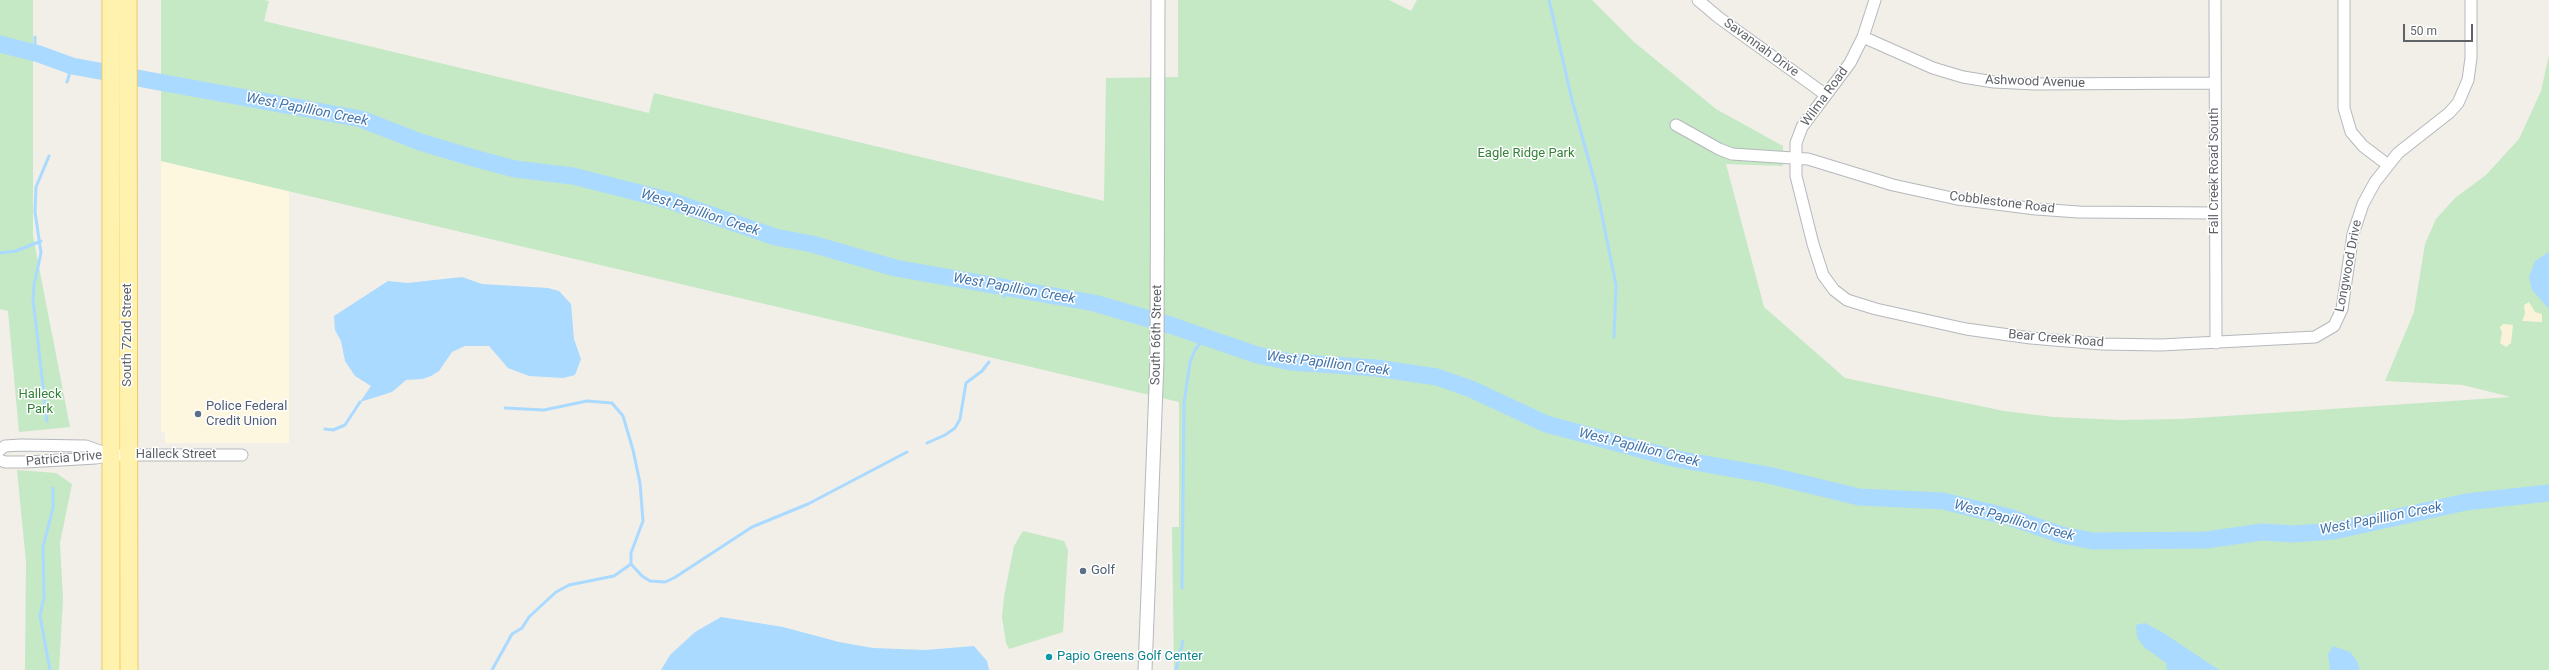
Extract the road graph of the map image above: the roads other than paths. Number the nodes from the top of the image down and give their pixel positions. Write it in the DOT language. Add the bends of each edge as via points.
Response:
graph roads {
  1 [pos="1158,0"];
  2 [pos="1698,0"];
  3 [pos="1875,0"];
  4 [pos="2215,0"];
  5 [pos="2344,0"];
  6 [pos="2471,0"];
  7 [pos="111,5"];
  8 [pos="128,7"];
  9 [pos="1863,37"];
  10 [pos="2215,83"];
  11 [pos="1826,95"];
  12 [pos="1676,125"];
  13 [pos="1794,157"];
  14 [pos="2388,165"];
  15 [pos="2215,212"];
  16 [pos="1813,244"];
  17 [pos="2334,326"];
  18 [pos="2216,342"];
  19 [pos="0,450"];
  20 [pos="111,454"];
  21 [pos="128,454"];
  22 [pos="242,455"];
  23 [pos="0,460"];
  24 [pos="111,670"];
  25 [pos="129,670"];
  26 [pos="1145,670"];
  1 -- 26 [label="street, South 66th Street" via="1158,361"];
  2 -- 11 [label="street, Savannah Drive"];
  3 -- 9 [label="street, Wilma Road"];
  4 -- 10 [label="street, Fall Creek Road South"];
  5 -- 14 [label="street" via="2344,108 2351,132 2363,146"];
  6 -- 14 [label="street, Longwood Drive" via="2471,58 2468,80 2458,102 2449,113 2415,139"];
  7 -- 20 [label="main road, South 72nd Street"];
  8 -- 21 [label="main road, South 72nd Street"];
  9 -- 10 [label="street, Ashwood Avenue" via="1933,68 1963,77 1994,82"];
  9 -- 11 [label="street, Wilma Road" via="1850,63"];
  10 -- 15 [label="street, Fall Creek Road South"];
  11 -- 13 [label="street, Wilma Road" via="1802,127"];
  12 -- 13 [label="street, Cobblestone Road" via="1732,154"];
  13 -- 15 [label="street, Cobblestone Road" via="1900,186 1957,198 2036,209"];
  13 -- 16 [label="street, Wilma Road" via="1796,176"];
  14 -- 17 [label="street, Longwood Drive" via="2363,204 2353,234 2342,309"];
  15 -- 18 [label="street, Fall Creek Road South"];
  16 -- 18 [label="street, Bear Creek Road" via="1823,275 1834,290 1847,300 1876,309 1966,329 2031,338 2102,344"];
  17 -- 18 [label="street, Bear Creek Road" via="2315,337"];
  19 -- 20 [label="street, Patricia Drive" via="5,446 21,445 86,446"];
  20 -- 21 [label="street, Halleck Street"];
  20 -- 23 [label="street, Patricia Drive" via="96,458 44,462"];
  20 -- 24 [label="main road, South 72nd Street"];
  21 -- 22 [label="street, Halleck Street"];
  21 -- 25 [label="main road, South 72nd Street"];
}
